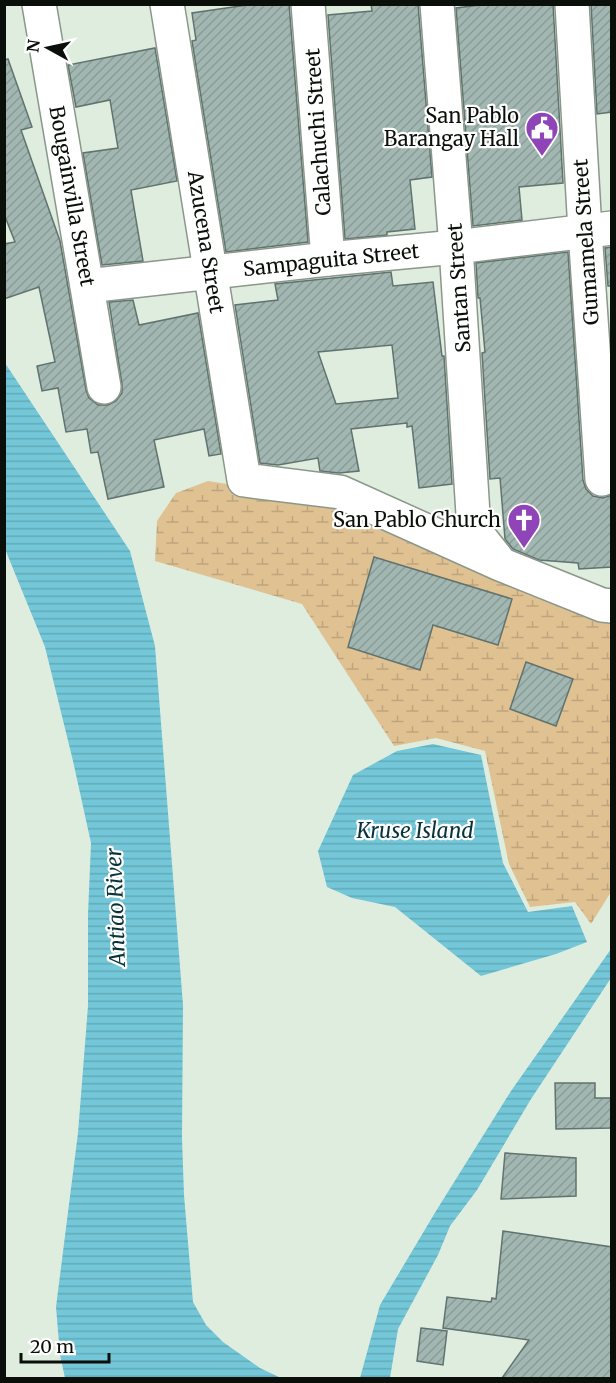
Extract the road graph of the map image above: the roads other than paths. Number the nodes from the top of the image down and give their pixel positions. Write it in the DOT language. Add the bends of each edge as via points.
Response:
graph roads {
  1 [pos="39,4"];
  2 [pos="167,4"];
  3 [pos="308,4"];
  4 [pos="437,4"];
  5 [pos="572,4"];
  6 [pos="598,230"];
  7 [pos="456,247"];
  8 [pos="328,259"];
  9 [pos="211,272"];
  10 [pos="87,286"];
  11 [pos="104,387"];
  12 [pos="602,479"];
  13 [pos="500,564"];
  14 [pos="612,606"];
  1 -- 10 [label="street, Bougainvilla Street"];
  2 -- 9 [label="street, Azucena Street"];
  3 -- 8 [label="street, Calachuchi Street"];
  4 -- 7 [label="street, Santan Street"];
  5 -- 6 [label="street, Gumamela Street"];
  6 -- 7 [label="street, Sampaguita Street"];
  6 -- 12 [label="street, Gumamela Street"];
  7 -- 8 [label="street, Sampaguita Street"];
  7 -- 13 [label="street, Santan Street" via="474,530"];
  8 -- 9 [label="street, Sampaguita Street"];
  9 -- 10 [label="street, Sampaguita Street"];
  9 -- 13 [label="street, Azucena Street" via="244,480 339,492"];
  10 -- 11 [label="street, Bougainvilla Street"];
  13 -- 14 [label="street"];
}
